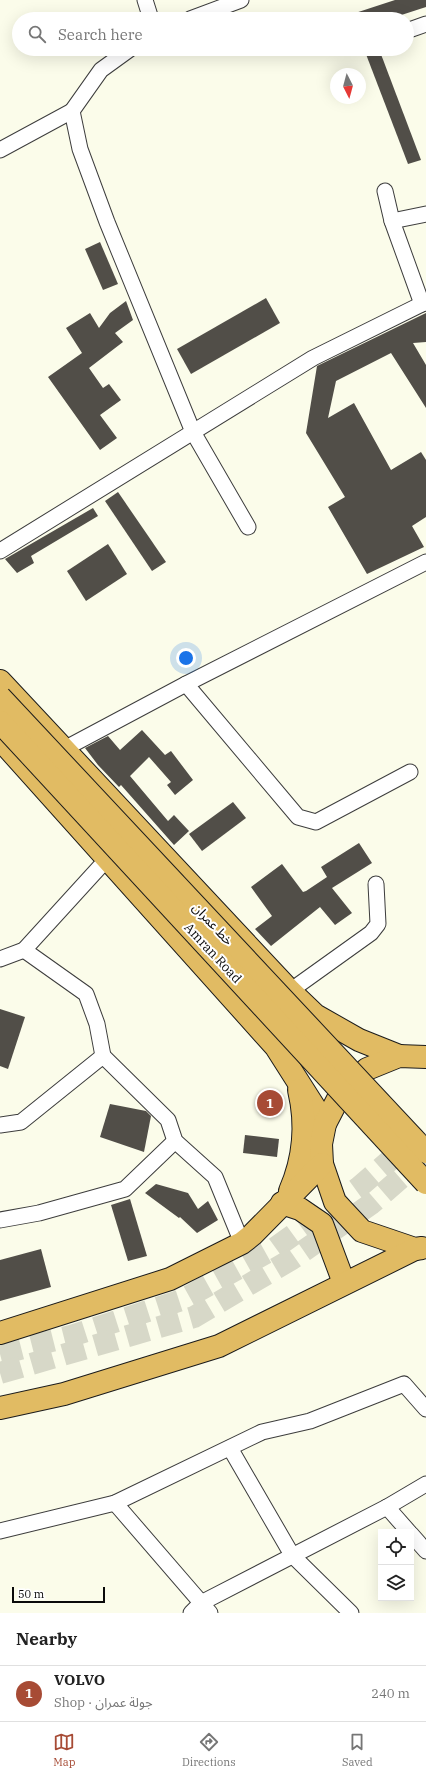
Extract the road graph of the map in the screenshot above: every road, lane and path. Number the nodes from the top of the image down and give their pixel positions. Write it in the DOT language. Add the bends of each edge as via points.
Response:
graph roads {
  1 [pos="145,0"];
  2 [pos="241,0"];
  3 [pos="149,12"];
  4 [pos="209,12"];
  5 [pos="426,24"];
  6 [pos="414,28"];
  7 [pos="120,56"];
  8 [pos="72,111"];
  9 [pos="0,150"];
  10 [pos="385,191"];
  11 [pos="426,214"];
  12 [pos="392,221"];
  13 [pos="424,303"];
  14 [pos="193,432"];
  15 [pos="248,527"];
  16 [pos="0,551"];
  17 [pos="426,562"];
  18 [pos="0,680"];
  19 [pos="186,684"];
  20 [pos="0,697"];
  21 [pos="0,722"];
  22 [pos="0,739"];
  23 [pos="64,749"];
  24 [pos="410,772"];
  25 [pos="107,859"];
  26 [pos="376,884"];
  27 [pos="24,950"];
  28 [pos="0,959"];
  29 [pos="290,991"];
  30 [pos="316,1015"];
  31 [pos="276,1047"];
  32 [pos="103,1056"];
  33 [pos="399,1056"];
  34 [pos="426,1057"];
  35 [pos="296,1079"];
  36 [pos="325,1124"];
  37 [pos="0,1125"];
  38 [pos="175,1141"];
  39 [pos="426,1152"];
  40 [pos="322,1164"];
  41 [pos="426,1183"];
  42 [pos="284,1201"];
  43 [pos="0,1220"];
  44 [pos="242,1242"];
  45 [pos="420,1248"];
  46 [pos="344,1283"];
  47 [pos="0,1333"];
  48 [pos="0,1408"];
  49 [pos="426,1408"];
  50 [pos="230,1448"];
  51 [pos="426,1484"];
  52 [pos="115,1503"];
  53 [pos="387,1507"];
  54 [pos="406,1529"];
  55 [pos="0,1531"];
  56 [pos="414,1538"];
  57 [pos="426,1551"];
  58 [pos="292,1555"];
  59 [pos="200,1610"];
  60 [pos="351,1613"];
  1 -- 3 [label="street"];
  2 -- 4 [label="street"];
  5 -- 6 [label="street"];
  7 -- 8 [label="street" via="101,70"];
  8 -- 9 [label="street"];
  8 -- 14 [label="street" via="80,149 107,222"];
  10 -- 12 [label="street"];
  11 -- 12 [label="street"];
  12 -- 13 [label="street"];
  13 -- 14 [label="street" via="313,358"];
  14 -- 15 [label="street"];
  14 -- 16 [label="street"];
  17 -- 19 [label="street"];
  18 -- 23 [label="highway"];
  19 -- 23 [label="street"];
  19 -- 24 [label="street" via="298,817 316,822"];
  20 -- 39 [label="highway, خط عمران, bridge"];
  21 -- 41 [label="highway, Amran Road, bridge"];
  22 -- 25 [label="highway"];
  23 -- 29 [label="highway"];
  25 -- 27 [label="street"];
  25 -- 31 [label="highway"];
  26 -- 29 [label="street" via="378,924 371,933"];
  27 -- 28 [label="street"];
  27 -- 32 [label="street" via="86,994 97,1024"];
  29 -- 30 [label="highway"];
  30 -- 31 [label="highway" via="319,1034 314,1052 295,1056"];
  30 -- 33 [label="highway" via="359,1040"];
  31 -- 35 [label="highway"];
  32 -- 37 [label="street" via="21,1122"];
  32 -- 38 [label="street" via="168,1120"];
  33 -- 34 [label="highway"];
  33 -- 36 [label="highway" via="367,1069 341,1093"];
  35 -- 36 [label="highway"];
  35 -- 42 [label="highway" via="303,1111 303,1152 295,1179"];
  36 -- 40 [label="highway" via="321,1144"];
  38 -- 43 [label="street" via="125,1189"];
  38 -- 44 [label="street" via="215,1177"];
  40 -- 42 [label="highway"];
  40 -- 45 [label="highway" via="335,1202 362,1231"];
  42 -- 44 [label="highway"];
  42 -- 46 [label="highway" via="322,1224"];
  44 -- 47 [label="highway" via="170,1279"];
  45 -- 46 [label="highway"];
  46 -- 48 [label="highway" via="220,1346 64,1394"];
  49 -- 50 [label="street" via="404,1384 310,1421 262,1432"];
  50 -- 52 [label="street"];
  50 -- 58 [label="street"];
  51 -- 53 [label="street"];
  52 -- 55 [label="street"];
  52 -- 59 [label="street"];
  53 -- 54 [label="street"];
  53 -- 58 [label="street"];
  56 -- 57 [label="street"];
  58 -- 59 [label="street"];
  58 -- 60 [label="street"];
}
